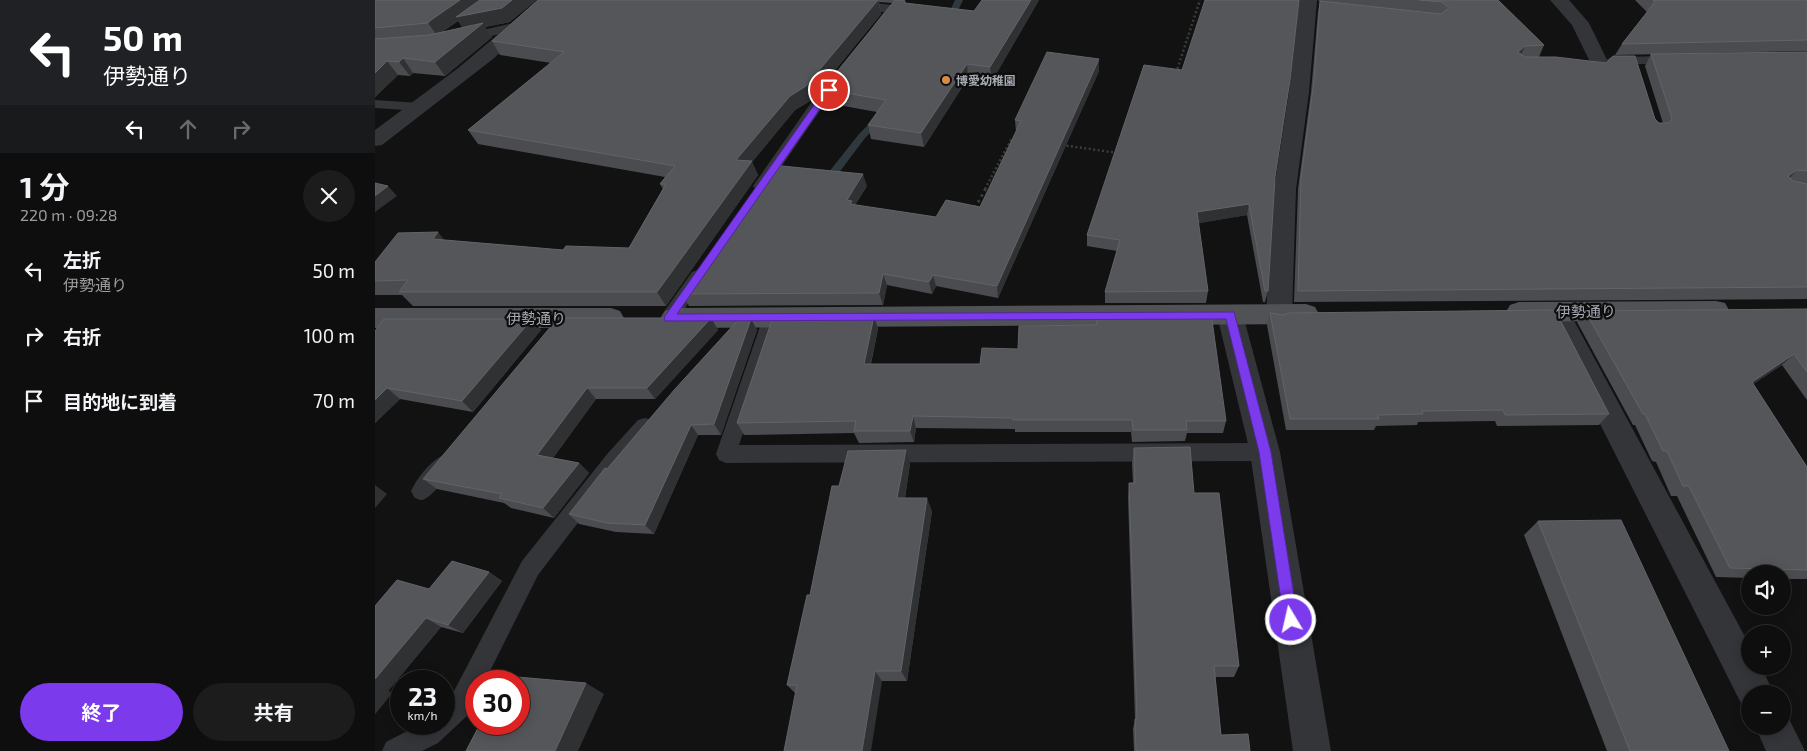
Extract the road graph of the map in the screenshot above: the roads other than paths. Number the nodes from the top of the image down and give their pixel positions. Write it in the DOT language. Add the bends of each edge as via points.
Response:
graph roads {
  1 [pos="549,0"];
  2 [pos="807,0"];
  3 [pos="1559,0"];
  4 [pos="1310,5"];
  5 [pos="522,25"];
  6 [pos="457,33"];
  7 [pos="870,38"];
  8 [pos="853,60"];
  9 [pos="1684,60"];
  10 [pos="1635,61"];
  11 [pos="1594,62"];
  12 [pos="1640,78"];
  13 [pos="375,104"];
  14 [pos="419,108"];
  15 [pos="375,140"];
  16 [pos="752,199"];
  17 [pos="707,262"];
  18 [pos="1738,309"];
  19 [pos="1555,311"];
  20 [pos="1496,312"];
  21 [pos="1328,314"];
  22 [pos="1230,315"];
  23 [pos="1279,315"];
  24 [pos="650,318"];
  25 [pos="742,318"];
  26 [pos="772,318"];
  27 [pos="378,323"];
  28 [pos="722,341"];
  29 [pos="655,415"];
  30 [pos="458,446"];
  31 [pos="1265,452"];
  32 [pos="421,491"];
  33 [pos="1751,685"];
  34 [pos="455,710"];
  35 [pos="427,735"];
  36 [pos="1778,735"];
  37 [pos="395,751"];
  38 [pos="1312,751"];
  39 [pos="1786,751"];
  1 -- 5 [label="street"];
  2 -- 7 [label="lane" via="893,9"];
  3 -- 11 [label="street" via="1580,23"];
  4 -- 23 [label="street" via="1285,189"];
  5 -- 6 [label="lane"];
  5 -- 14 [label="street"];
  8 -- 16 [label="lane" via="818,103"];
  9 -- 10 [label="lane"];
  10 -- 11 [label="lane"];
  10 -- 12 [label="lane"];
  13 -- 14 [label="lane"];
  14 -- 15 [label="street"];
  17 -- 24 [label="lane"];
  18 -- 19 [label="main road, 伊勢通り"];
  19 -- 20 [label="main road, 伊勢通り"];
  19 -- 33 [label="street"];
  21 -- 23 [label="main road, 伊勢通り"];
  22 -- 23 [label="main road, 伊勢通り"];
  22 -- 26 [label="main road, 伊勢通り"];
  22 -- 31 [label="street"];
  24 -- 25 [label="main road, 伊勢通り"];
  24 -- 27 [label="main road, 伊勢通り" via="557,326"];
  25 -- 26 [label="main road, 伊勢通り"];
  25 -- 28 [label="lane"];
  26 -- 31 [label="lane" via="726,454"];
  29 -- 34 [label="lane" via="615,459 530,568 461,704"];
  30 -- 32 [label="lane"];
  31 -- 38 [label="street"];
  35 -- 37 [label="lane"];
  36 -- 39 [label="street"];
}
